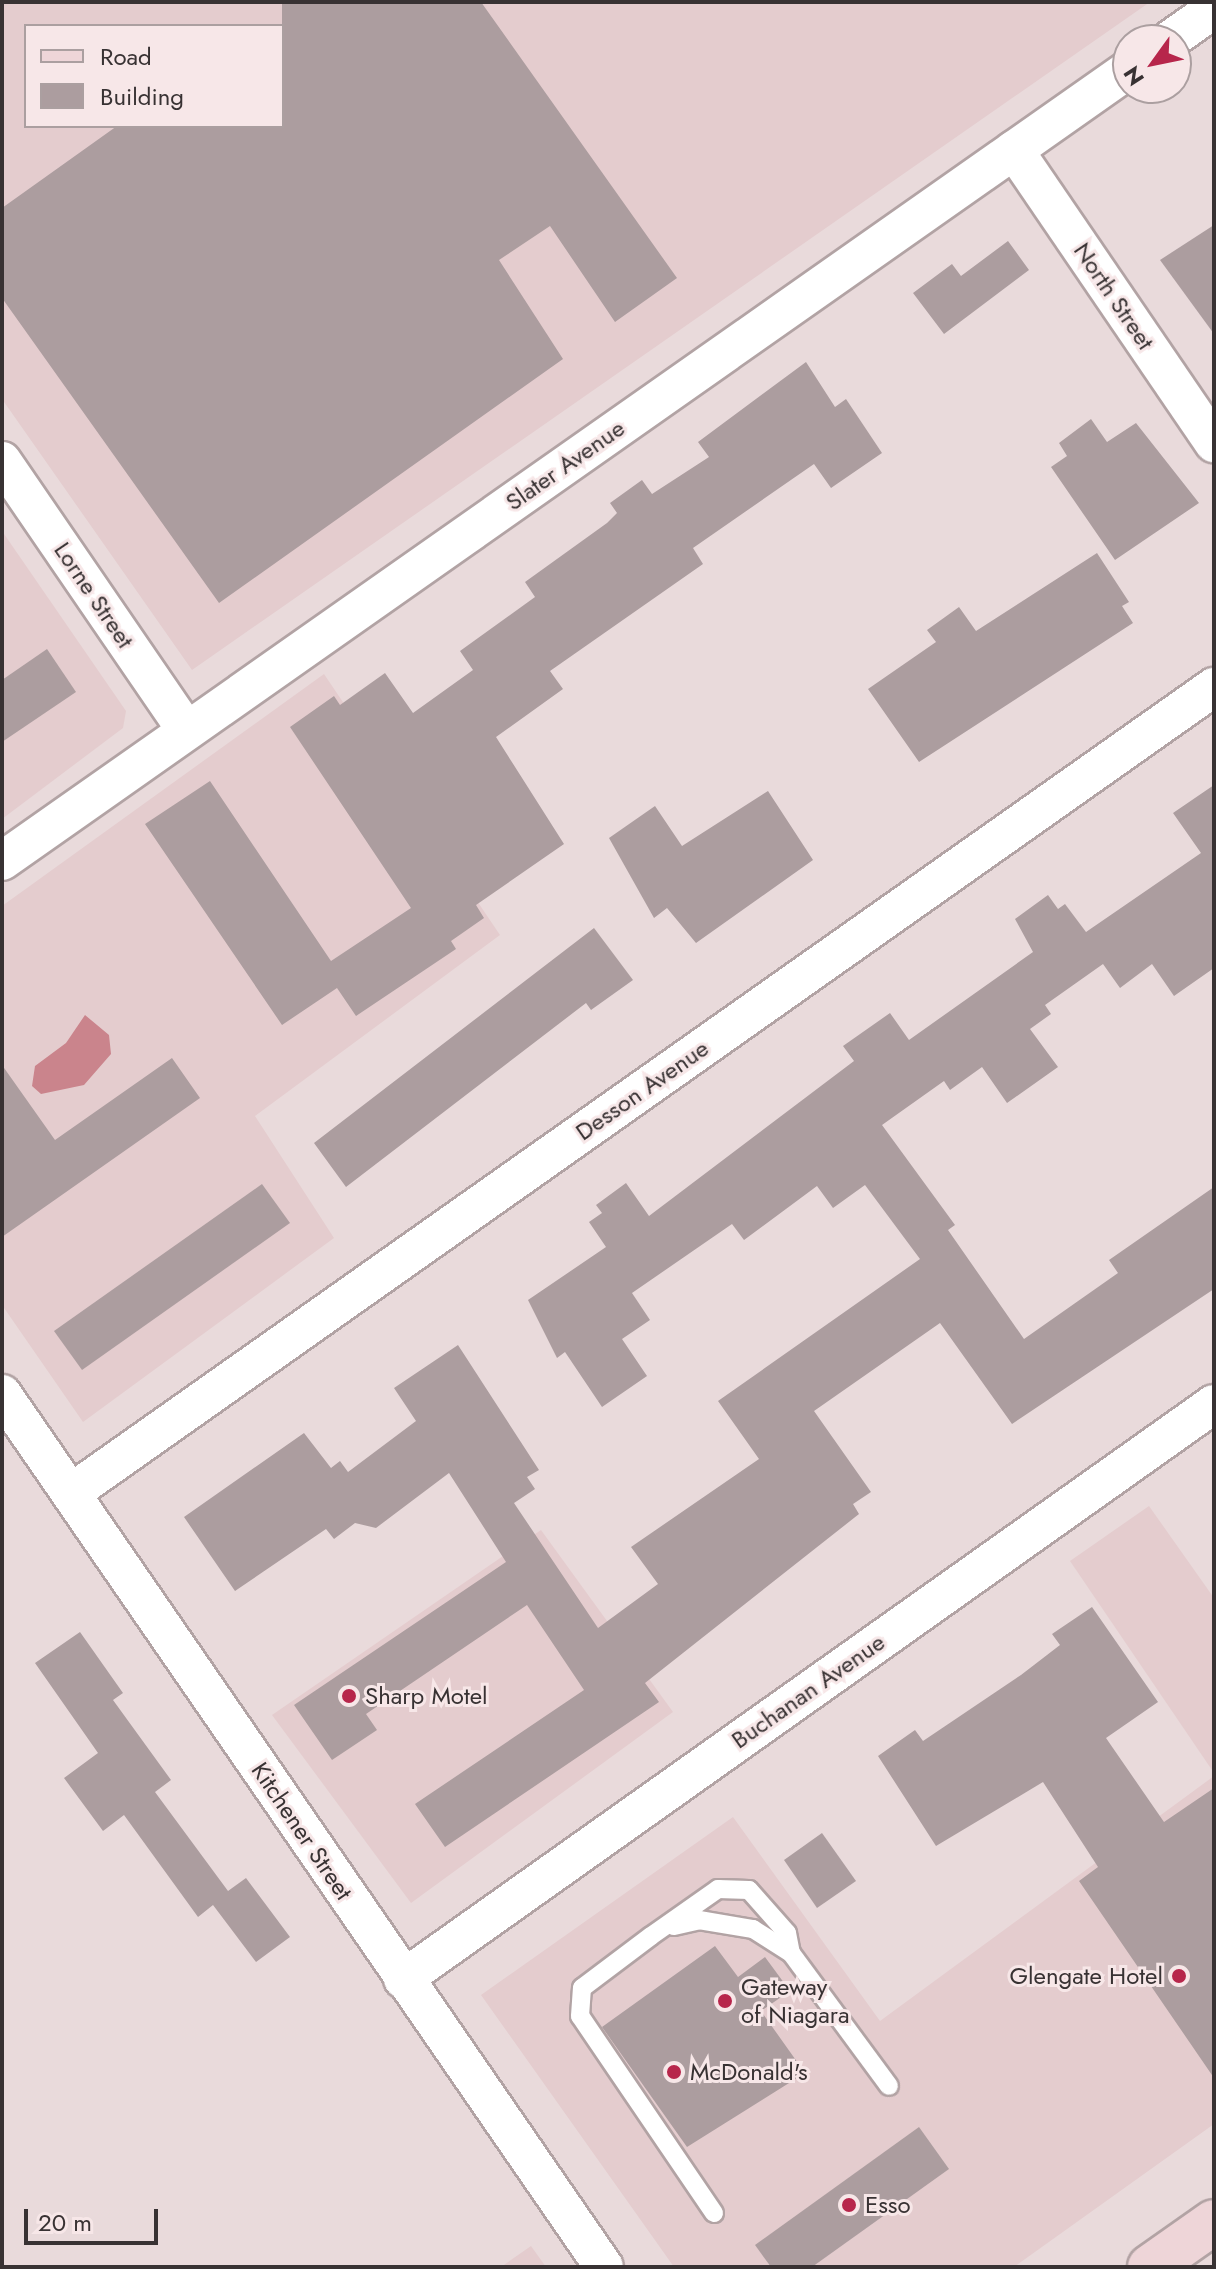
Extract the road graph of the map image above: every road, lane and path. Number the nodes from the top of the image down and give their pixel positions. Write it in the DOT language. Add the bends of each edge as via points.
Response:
graph roads {
  1 [pos="1214,9"];
  2 [pos="1192,24"];
  3 [pos="1112,81"];
  4 [pos="1014,150"];
  5 [pos="1214,443"];
  6 [pos="2,461"];
  7 [pos="1214,687"];
  8 [pos="186,730"];
  9 [pos="2,861"];
  10 [pos="2,1394"];
  11 [pos="1214,1404"];
  12 [pos="71,1493"];
  13 [pos="651,1936"];
  14 [pos="791,1953"];
  15 [pos="403,1979"];
  16 [pos="889,2086"];
  17 [pos="714,2213"];
  18 [pos="1214,2222"];
  19 [pos="604,2267"];
  20 [pos="1150,2267"];
  1 -- 2 [label="street"];
  3 -- 4 [label="street, Slater Avenue"];
  4 -- 5 [label="street, North Street"];
  4 -- 8 [label="street, Slater Avenue"];
  6 -- 8 [label="street, Lorne Street"];
  7 -- 12 [label="street, Desson Avenue"];
  8 -- 9 [label="street, Slater Avenue"];
  10 -- 12 [label="street, Kitchener Street"];
  11 -- 15 [label="street, Buchanan Avenue"];
  12 -- 15 [label="street, Kitchener Street"];
  13 -- 14 [label="lane" via="688,1921 715,1921 753,1929"];
  13 -- 14 [label="lane" via="718,1889 739,1887 767,1907 793,1942"];
  13 -- 17 [label="lane" via="582,1988 580,2016"];
  14 -- 16 [label="lane"];
  15 -- 19 [label="street, Kitchener Street"];
  18 -- 20 [label="main road"];
}
